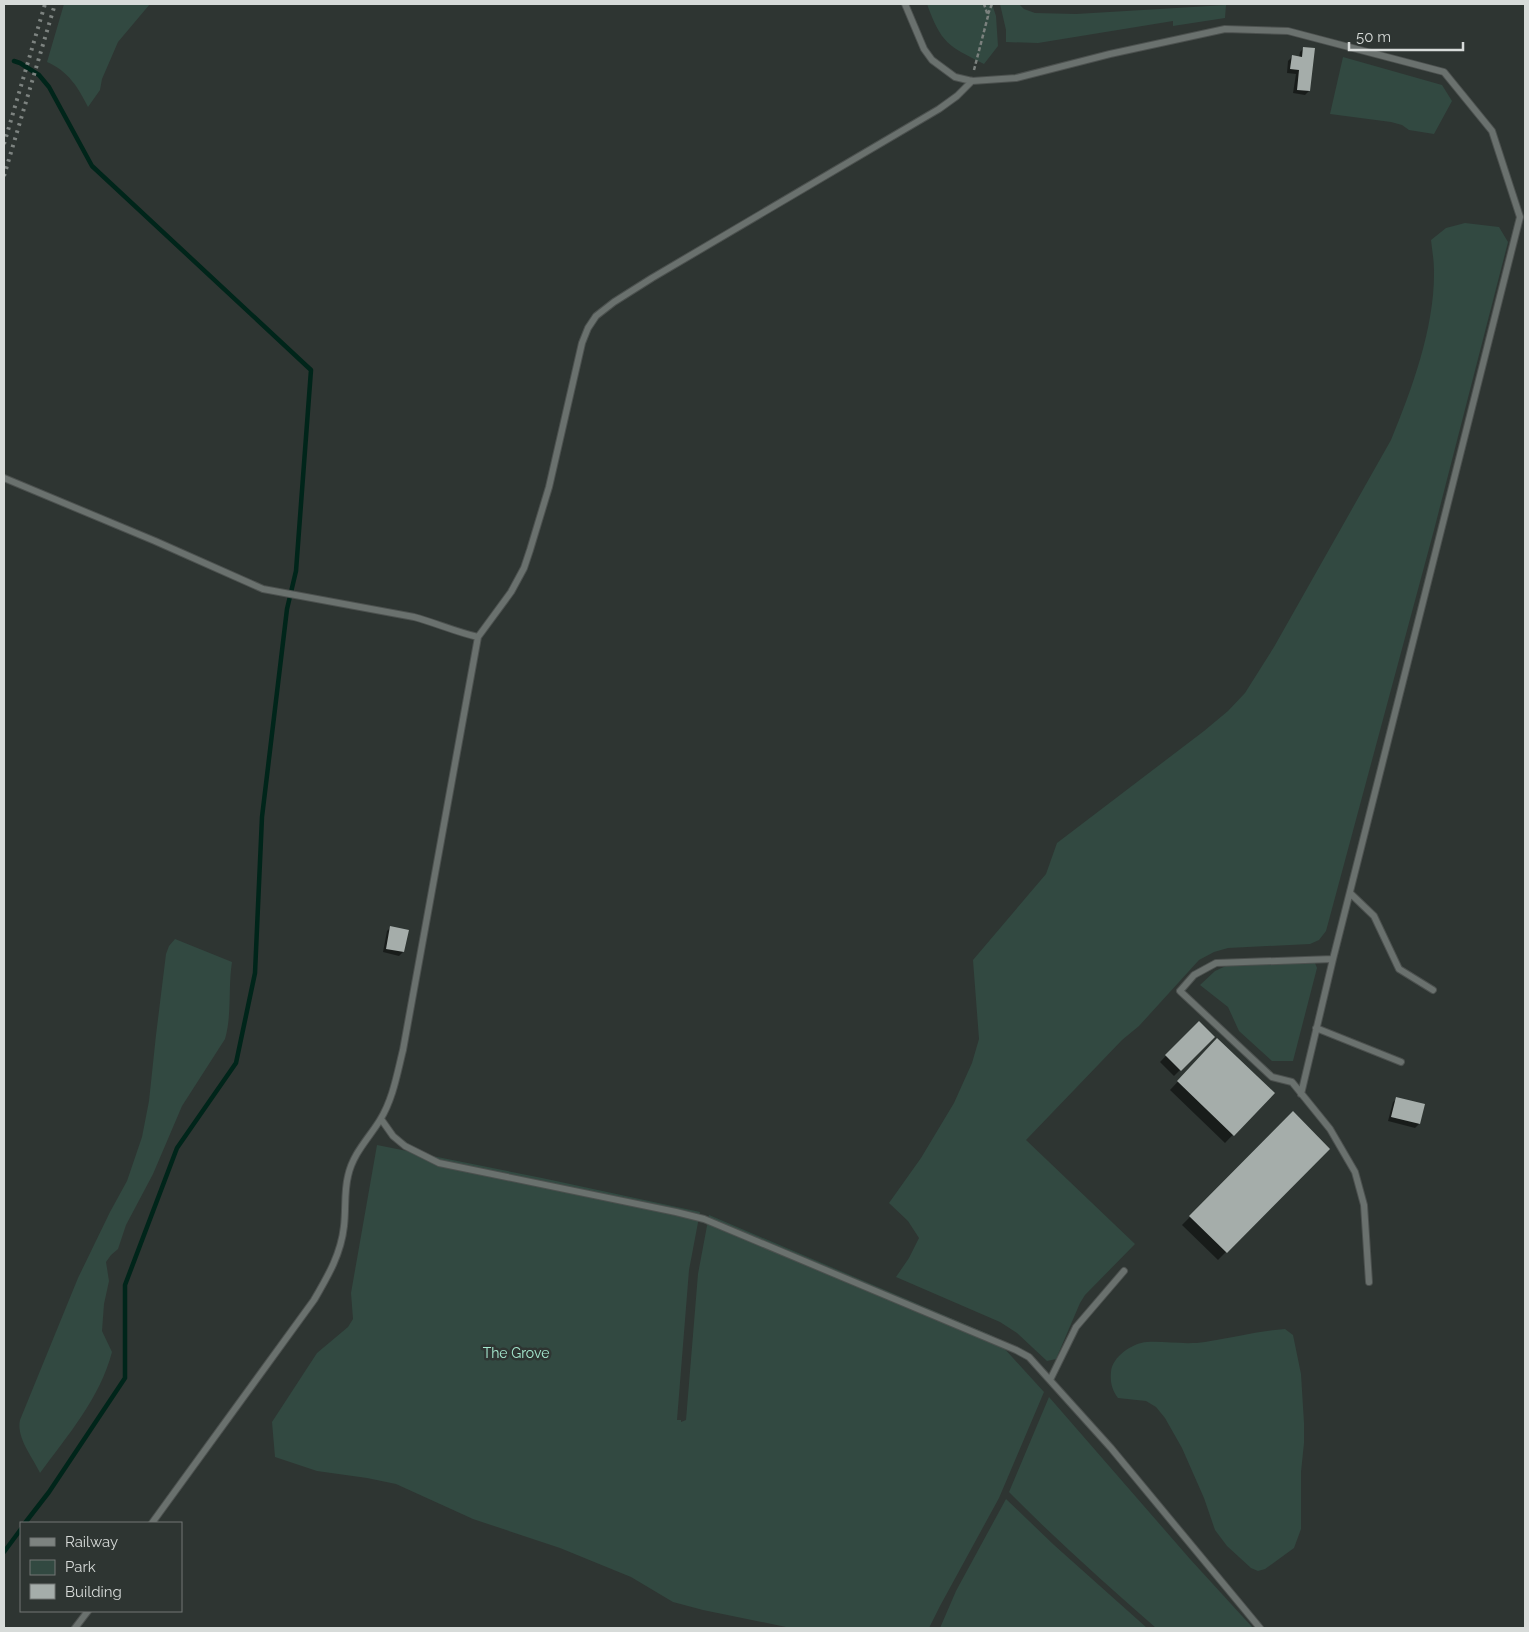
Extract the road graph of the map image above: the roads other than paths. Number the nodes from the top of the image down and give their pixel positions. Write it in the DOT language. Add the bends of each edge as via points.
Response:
graph roads {
  1 [pos="905,4"];
  2 [pos="972,81"];
  3 [pos="4,478"];
  4 [pos="478,637"];
  5 [pos="1350,893"];
  6 [pos="1333,959"];
  7 [pos="1433,990"];
  8 [pos="1316,1028"];
  9 [pos="1400,1062"];
  10 [pos="1301,1094"];
  11 [pos="380,1119"];
  12 [pos="1124,1271"];
  13 [pos="1369,1282"];
  14 [pos="1050,1380"];
  15 [pos="153,1522"];
  16 [pos="87,1612"];
  17 [pos="75,1628"];
  18 [pos="1260,1628"];
  1 -- 2 [label="lane" via="932,60 955,77"];
  2 -- 4 [label="lane" via="939,109 652,278 596,316 582,343 549,487 524,568"];
  2 -- 5 [label="lane" via="1016,78 1225,29 1288,31 1444,72 1492,131 1520,217"];
  3 -- 4 [label="lane" via="263,590 414,617"];
  4 -- 11 [label="lane" via="403,1050 390,1099"];
  5 -- 6 [label="lane"];
  5 -- 7 [label="lane" via="1374,916 1399,970"];
  6 -- 8 [label="lane"];
  6 -- 10 [label="lane" via="1216,963 1194,975 1180,991 1272,1078 1292,1082"];
  8 -- 9 [label="lane"];
  8 -- 10 [label="lane"];
  10 -- 13 [label="lane" via="1330,1129 1355,1172 1364,1205"];
  11 -- 14 [label="lane" via="405,1146 439,1163 704,1219 1016,1350 1029,1357"];
  11 -- 15 [label="lane" via="356,1154 348,1176 340,1250 329,1275"];
  12 -- 14 [label="lane" via="1076,1327"];
  14 -- 18 [label="lane" via="1111,1448"];
  16 -- 17 [label="lane"];
}
